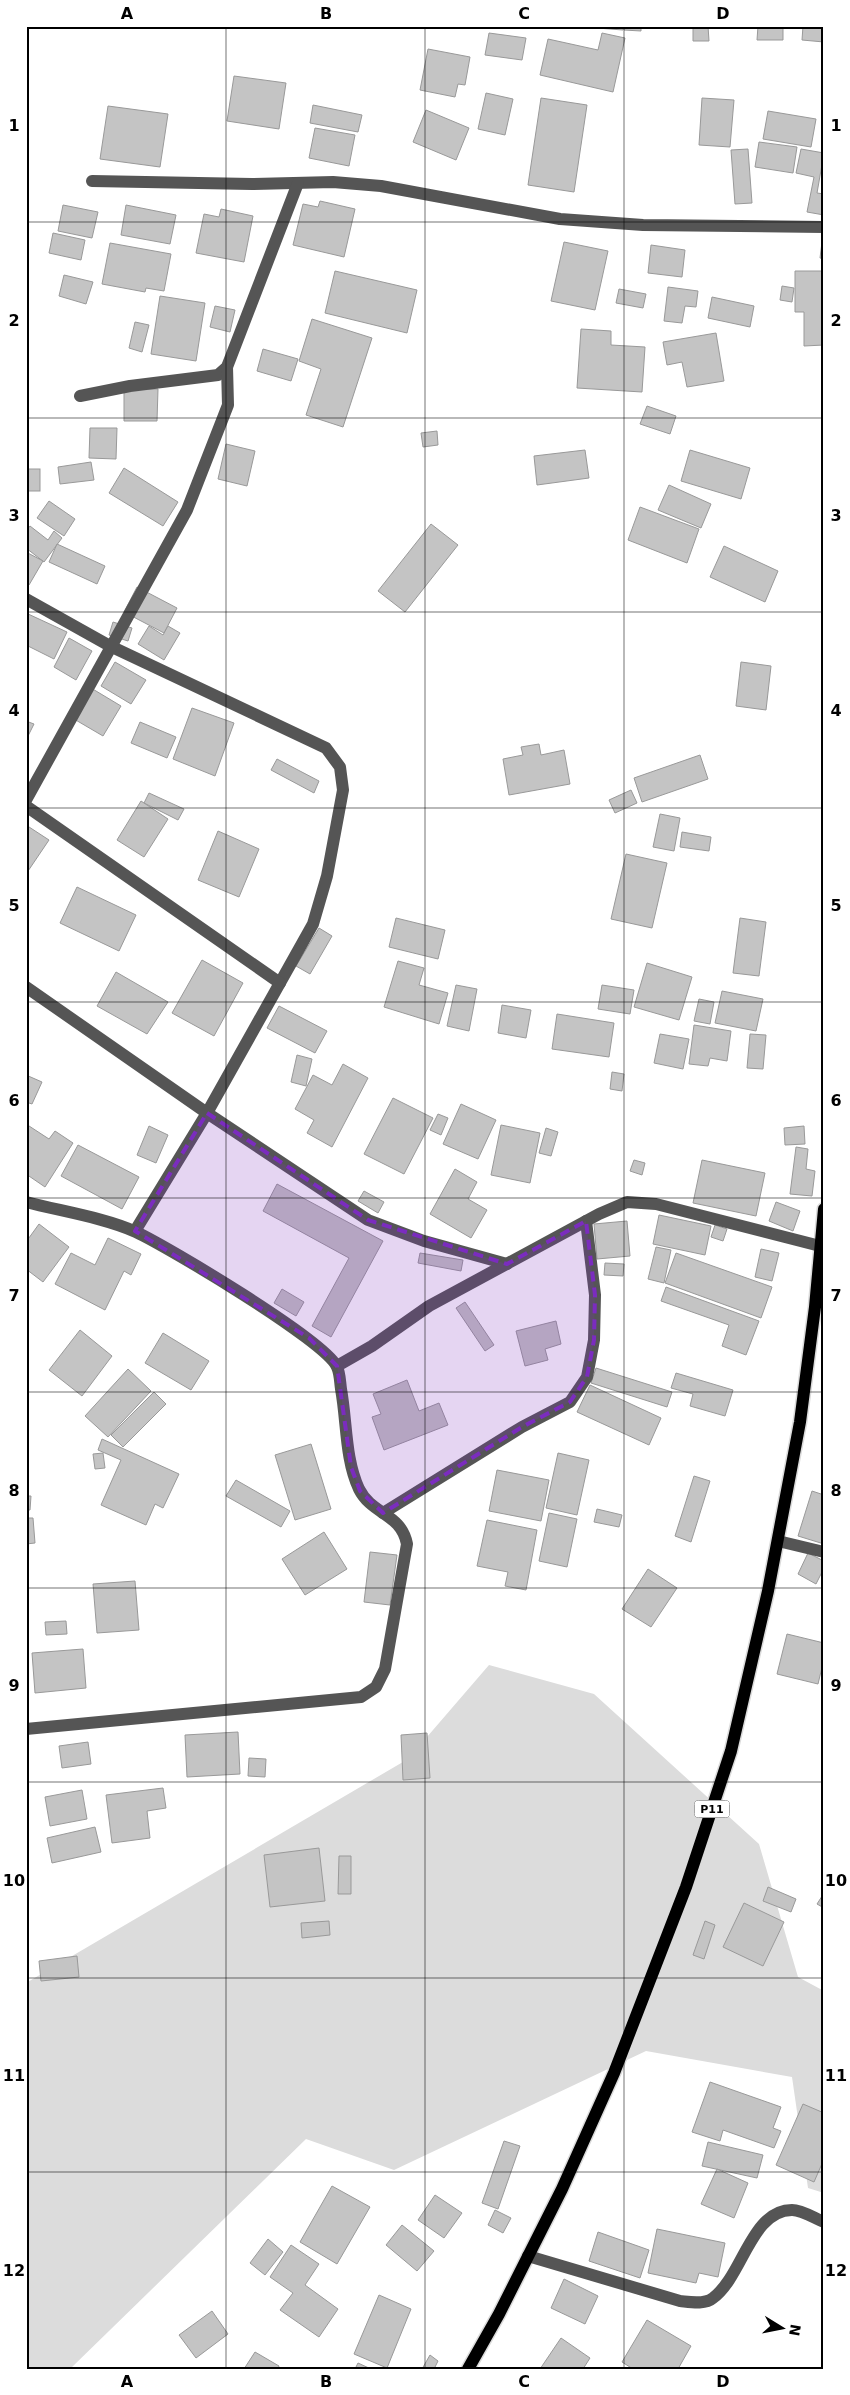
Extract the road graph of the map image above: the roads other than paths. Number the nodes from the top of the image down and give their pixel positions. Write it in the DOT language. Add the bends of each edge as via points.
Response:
graph roads {
  1 [pos="92,181"];
  2 [pos="298,183"];
  3 [pos="824,227"];
  4 [pos="227,367"];
  5 [pos="80,396"];
  6 [pos="26,599"];
  7 [pos="110,646"];
  8 [pos="26,800"];
  9 [pos="26,806"];
  10 [pos="280,983"];
  11 [pos="26,987"];
  12 [pos="207,1113"];
  13 [pos="26,1202"];
  14 [pos="824,1210"];
  15 [pos="586,1221"];
  16 [pos="135,1232"];
  17 [pos="822,1247"];
  18 [pos="507,1264"];
  19 [pos="337,1366"];
  20 [pos="383,1513"];
  21 [pos="778,1541"];
  22 [pos="824,1552"];
  23 [pos="26,1729"];
  24 [pos="824,2222"];
  25 [pos="528,2256"];
  26 [pos="468,2369"];
  1 -- 2 [label="street"];
  2 -- 3 [label="street" via="381,186 560,219 644,225"];
  2 -- 4 [label="street"];
  4 -- 5 [label="street" via="218,375"];
  4 -- 7 [label="street" via="228,405 187,510"];
  6 -- 7 [label="street"];
  7 -- 8 [label="street"];
  7 -- 10 [label="street" via="326,748 340,767 343,790 327,876 313,924"];
  9 -- 10 [label="street"];
  10 -- 12 [label="street"];
  11 -- 12 [label="street"];
  12 -- 16 [label="street"];
  12 -- 18 [label="street" via="368,1220 424,1242"];
  13 -- 16 [label="street"];
  14 -- 17 [label="main road, P11"];
  15 -- 17 [label="street" via="627,1202 656,1204"];
  15 -- 18 [label="street"];
  15 -- 20 [label="street" via="595,1295 594,1340 586,1377 570,1402 522,1427"];
  16 -- 19 [label="street" via="183,1258 309,1338"];
  17 -- 21 [label="main road, P11" via="800,1422"];
  18 -- 19 [label="street" via="429,1306"];
  19 -- 20 [label="street" via="351,1467 360,1491 370,1505"];
  20 -- 23 [label="street" via="397,1522 407,1544 385,1669 376,1687 361,1697"];
  21 -- 22 [label="street"];
  21 -- 25 [label="main road, P11" via="731,1751 686,1887 614,2073"];
  24 -- 25 [label="street" via="793,2210 778,2212 764,2220 730,2281 712,2299 695,2303"];
  25 -- 26 [label="main road, P11"];
}
